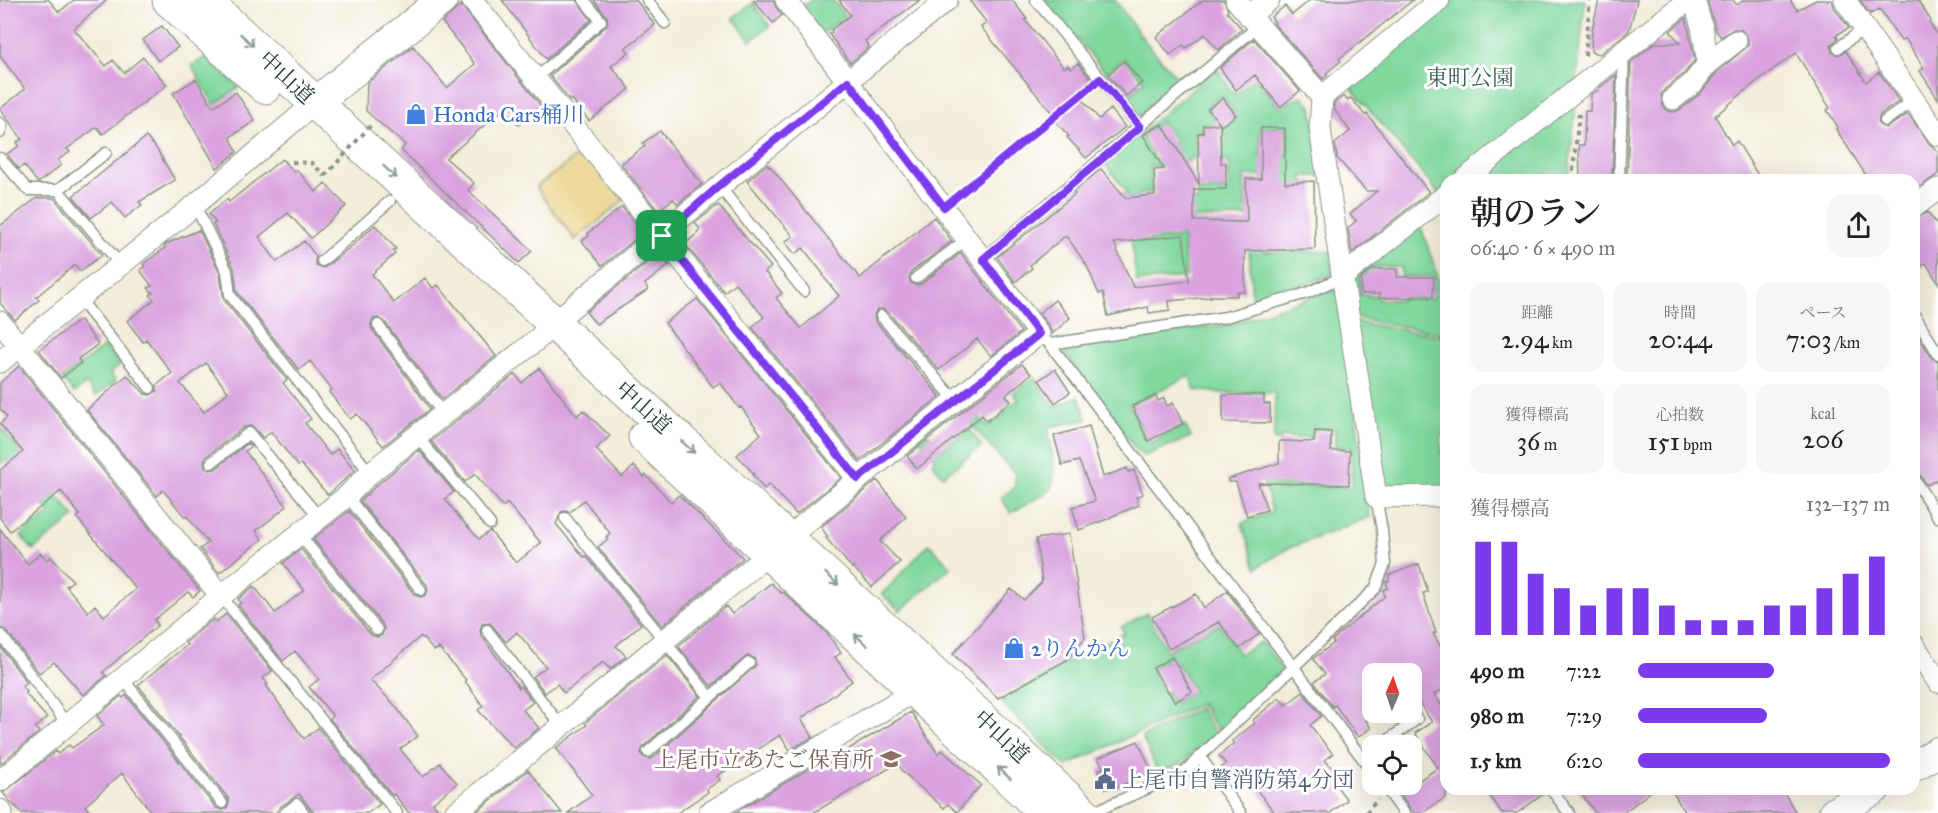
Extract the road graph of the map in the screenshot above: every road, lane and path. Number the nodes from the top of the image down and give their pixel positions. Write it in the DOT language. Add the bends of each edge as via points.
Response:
graph roads {
  1 [pos="169,0"];
  2 [pos="204,0"];
  3 [pos="442,0"];
  4 [pos="472,0"];
  5 [pos="584,0"];
  6 [pos="647,0"];
  7 [pos="786,0"];
  8 [pos="947,0"];
  9 [pos="1036,0"];
  10 [pos="1269,0"];
  11 [pos="1439,0"];
  12 [pos="1590,0"];
  13 [pos="1688,0"];
  14 [pos="1695,0"];
  15 [pos="1845,0"];
  16 [pos="1248,14"];
  17 [pos="665,23"];
  18 [pos="1865,28"];
  19 [pos="1736,41"];
  20 [pos="1838,48"];
  21 [pos="1624,52"];
  22 [pos="1708,63"];
  23 [pos="536,78"];
  24 [pos="1100,79"];
  25 [pos="848,81"];
  26 [pos="1582,86"];
  27 [pos="1322,97"];
  28 [pos="1673,99"];
  29 [pos="1914,100"];
  30 [pos="307,110"];
  31 [pos="1885,121"];
  32 [pos="0,123"];
  33 [pos="372,124"];
  34 [pos="1140,127"];
  35 [pos="0,133"];
  36 [pos="1938,135"];
  37 [pos="106,153"];
  38 [pos="0,159"];
  39 [pos="292,162"];
  40 [pos="1472,174"];
  41 [pos="1573,174"];
  42 [pos="1619,174"];
  43 [pos="719,186"];
  44 [pos="58,190"];
  45 [pos="1937,193"];
  46 [pos="1440,200"];
  47 [pos="390,201"];
  48 [pos="1920,203"];
  49 [pos="195,206"];
  50 [pos="944,207"];
  51 [pos="662,236"];
  52 [pos="967,239"];
  53 [pos="983,259"];
  54 [pos="322,261"];
  55 [pos="120,264"];
  56 [pos="1342,277"];
  57 [pos="916,278"];
  58 [pos="804,291"];
  59 [pos="79,298"];
  60 [pos="881,315"];
  61 [pos="0,322"];
  62 [pos="1920,324"];
  63 [pos="378,325"];
  64 [pos="546,331"];
  65 [pos="1045,339"];
  66 [pos="19,346"];
  67 [pos="1938,354"];
  68 [pos="0,362"];
  69 [pos="150,388"];
  70 [pos="955,400"];
  71 [pos="444,415"];
  72 [pos="417,436"];
  73 [pos="211,463"];
  74 [pos="370,473"];
  75 [pos="858,479"];
  76 [pos="1920,488"];
  77 [pos="347,496"];
  78 [pos="1440,496"];
  79 [pos="1376,497"];
  80 [pos="319,517"];
  81 [pos="1938,517"];
  82 [pos="565,518"];
  83 [pos="490,524"];
  84 [pos="299,534"];
  85 [pos="778,545"];
  86 [pos="420,590"];
  87 [pos="221,596"];
  88 [pos="377,630"];
  89 [pos="487,630"];
  90 [pos="1,635"];
  91 [pos="665,641"];
  92 [pos="1920,654"];
  93 [pos="749,663"];
  94 [pos="1293,668"];
  95 [pos="123,679"];
  96 [pos="1938,682"];
  97 [pos="915,691"];
  98 [pos="710,697"];
  99 [pos="1412,723"];
  100 [pos="67,724"];
  101 [pos="562,727"];
  102 [pos="1395,735"];
  103 [pos="648,752"];
  104 [pos="1938,752"];
  105 [pos="1200,757"];
  106 [pos="1362,757"];
  107 [pos="1920,762"];
  108 [pos="0,781"];
  109 [pos="1391,795"];
  110 [pos="1556,795"];
  111 [pos="1865,795"];
  112 [pos="222,803"];
  113 [pos="285,813"];
  114 [pos="304,813"];
  115 [pos="397,813"];
  116 [pos="455,813"];
  117 [pos="709,813"];
  118 [pos="1046,813"];
  119 [pos="1084,813"];
  120 [pos="1091,813"];
  121 [pos="1241,813"];
  122 [pos="1404,813"];
  123 [pos="1569,813"];
  124 [pos="1834,813"];
  1 -- 30 [label="highway, 中山道"];
  2 -- 30 [label="highway, 中山道, one-way"];
  3 -- 30 [label="street"];
  4 -- 23 [label="street"];
  5 -- 23 [label="lane" via="601,21"];
  6 -- 17 [label="lane"];
  7 -- 25 [label="street"];
  8 -- 25 [label="street"];
  9 -- 24 [label="lane"];
  10 -- 16 [label="street"];
  11 -- 27 [label="street"];
  12 -- 26 [label="path"];
  13 -- 21 [label="street"];
  14 -- 22 [label="street"];
  15 -- 18 [label="street"];
  16 -- 27 [label="street"];
  16 -- 34 [label="lane"];
  18 -- 20 [label="lane"];
  18 -- 29 [label="street"];
  19 -- 22 [label="street"];
  21 -- 26 [label="street"];
  21 -- 42 [label="lane"];
  22 -- 28 [label="street" via="1693,83"];
  23 -- 51 [label="street"];
  24 -- 34 [label="lane"];
  24 -- 50 [label="path"];
  25 -- 43 [label="street"];
  25 -- 50 [label="street"];
  26 -- 40 [label="street"];
  26 -- 41 [label="path"];
  27 -- 56 [label="street" via="1320,129"];
  29 -- 31 [label="lane"];
  29 -- 36 [label="street"];
  30 -- 47 [label="highway, 中山道"];
  30 -- 49 [label="street"];
  30 -- 64 [label="highway, 中山道, one-way"];
  32 -- 35 [label="lane"];
  33 -- 39 [label="path, bridge" via="326,176 312,163"];
  34 -- 53 [label="lane"];
  37 -- 44 [label="lane"];
  38 -- 44 [label="lane" via="28,190"];
  43 -- 51 [label="street"];
  43 -- 58 [label="lane"];
  44 -- 55 [label="lane"];
  45 -- 48 [label="street"];
  46 -- 56 [label="street"];
  47 -- 54 [label="lane"];
  47 -- 64 [label="highway, 中山道"];
  49 -- 55 [label="street"];
  49 -- 74 [label="lane" via="227,271 230,295"];
  50 -- 52 [label="street"];
  51 -- 64 [label="street"];
  51 -- 75 [label="street"];
  52 -- 53 [label="street"];
  52 -- 57 [label="lane"];
  53 -- 65 [label="street"];
  55 -- 59 [label="street"];
  56 -- 65 [label="lane" via="1307,293 1226,317"];
  56 -- 79 [label="street"];
  59 -- 66 [label="street"];
  59 -- 69 [label="lane"];
  60 -- 70 [label="lane"];
  61 -- 66 [label="street"];
  62 -- 67 [label="lane"];
  63 -- 71 [label="lane"];
  64 -- 71 [label="street"];
  64 -- 85 [label="highway, 中山道"];
  65 -- 70 [label="street"];
  65 -- 94 [label="lane"];
  66 -- 68 [label="street"];
  66 -- 87 [label="street"];
  70 -- 75 [label="street"];
  71 -- 72 [label="street"];
  72 -- 74 [label="street"];
  72 -- 83 [label="lane"];
  73 -- 80 [label="lane" via="249,433"];
  74 -- 77 [label="street"];
  75 -- 85 [label="street"];
  76 -- 81 [label="lane"];
  77 -- 80 [label="street"];
  77 -- 86 [label="lane"];
  78 -- 79 [label="street"];
  79 -- 94 [label="lane" via="1384,564 1375,589"];
  80 -- 84 [label="street"];
  82 -- 91 [label="lane"];
  84 -- 87 [label="street"];
  84 -- 88 [label="lane"];
  85 -- 91 [label="street"];
  97 -- 85 [label="highway, 中山道, one-way"];
  85 -- 119 [label="highway, 中山道, one-way"];
  87 -- 95 [label="street"];
  87 -- 115 [label="lane"];
  89 -- 101 [label="lane"];
  90 -- 100 [label="lane"];
  91 -- 98 [label="lane"];
  91 -- 101 [label="street"];
  92 -- 96 [label="street"];
  93 -- 98 [label="lane"];
  94 -- 105 [label="lane"];
  94 -- 106 [label="lane"];
  95 -- 100 [label="street"];
  95 -- 112 [label="lane"];
  97 -- 117 [label="street"];
  118 -- 97 [label="highway, 中山道, one-way"];
  98 -- 103 [label="lane"];
  99 -- 102 [label="lane"];
  100 -- 108 [label="street"];
  101 -- 116 [label="street"];
  104 -- 107 [label="street"];
  105 -- 120 [label="lane" via="1183,773"];
  105 -- 121 [label="lane"];
  109 -- 122 [label="lane"];
  110 -- 123 [label="lane"];
  111 -- 124 [label="street"];
  113 -- 114 [label="lane" via="297,804"];
}
